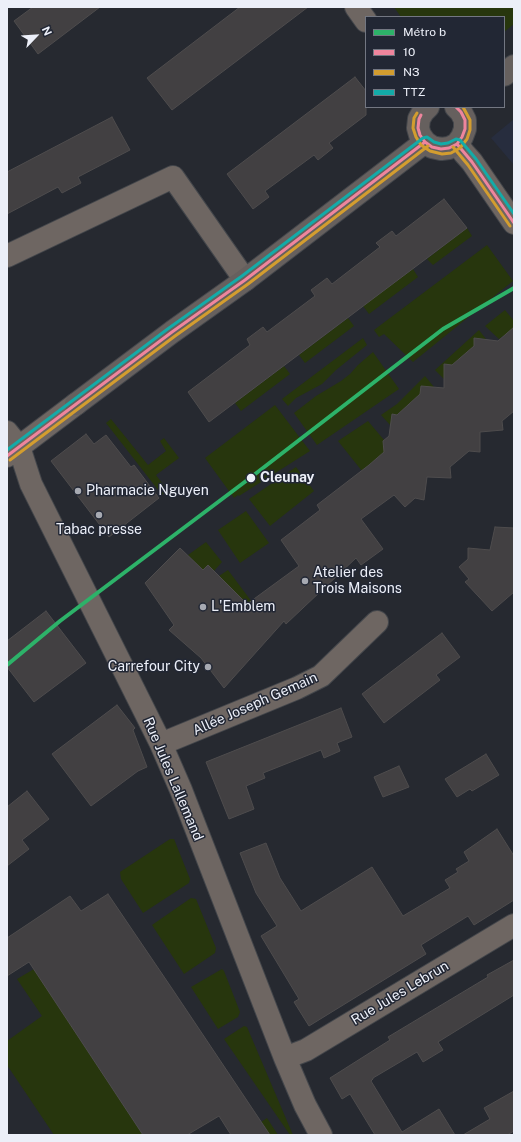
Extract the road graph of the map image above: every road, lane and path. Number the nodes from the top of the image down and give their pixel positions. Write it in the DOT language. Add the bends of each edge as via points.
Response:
graph roads {
  1 [pos="356,7"];
  2 [pos="365,20"];
  3 [pos="514,66"];
  4 [pos="505,74"];
  5 [pos="427,108"];
  6 [pos="461,109"];
  7 [pos="425,142"];
  8 [pos="457,144"];
  9 [pos="514,223"];
  10 [pos="7,256"];
  11 [pos="245,280"];
  12 [pos="76,404"];
  13 [pos="11,445"];
  14 [pos="377,622"];
  15 [pos="161,744"];
  16 [pos="514,925"];
  17 [pos="285,1058"];
  18 [pos="322,1135"];
  1 -- 2 [label="street"];
  3 -- 4 [label="main road"];
  5 -- 7 [label="main road" via="422,112 418,128"];
  6 -- 8 [label="main road" via="465,129"];
  7 -- 8 [label="main road" via="441,149"];
  7 -- 11 [label="main road"];
  8 -- 9 [label="street"];
  10 -- 11 [label="street" via="173,176"];
  11 -- 12 [label="main road"];
  12 -- 13 [label="street"];
  13 -- 15 [label="street, Rue Jules Lallemand"];
  14 -- 15 [label="street, Allée Joseph Gemain" via="321,676"];
  15 -- 17 [label="street, Rue Jules Lallemand"];
  16 -- 17 [label="street, Rue Jules Lebrun" via="306,1050"];
  17 -- 18 [label="street, Rue Jules Lallemand" via="305,1105"];
}
